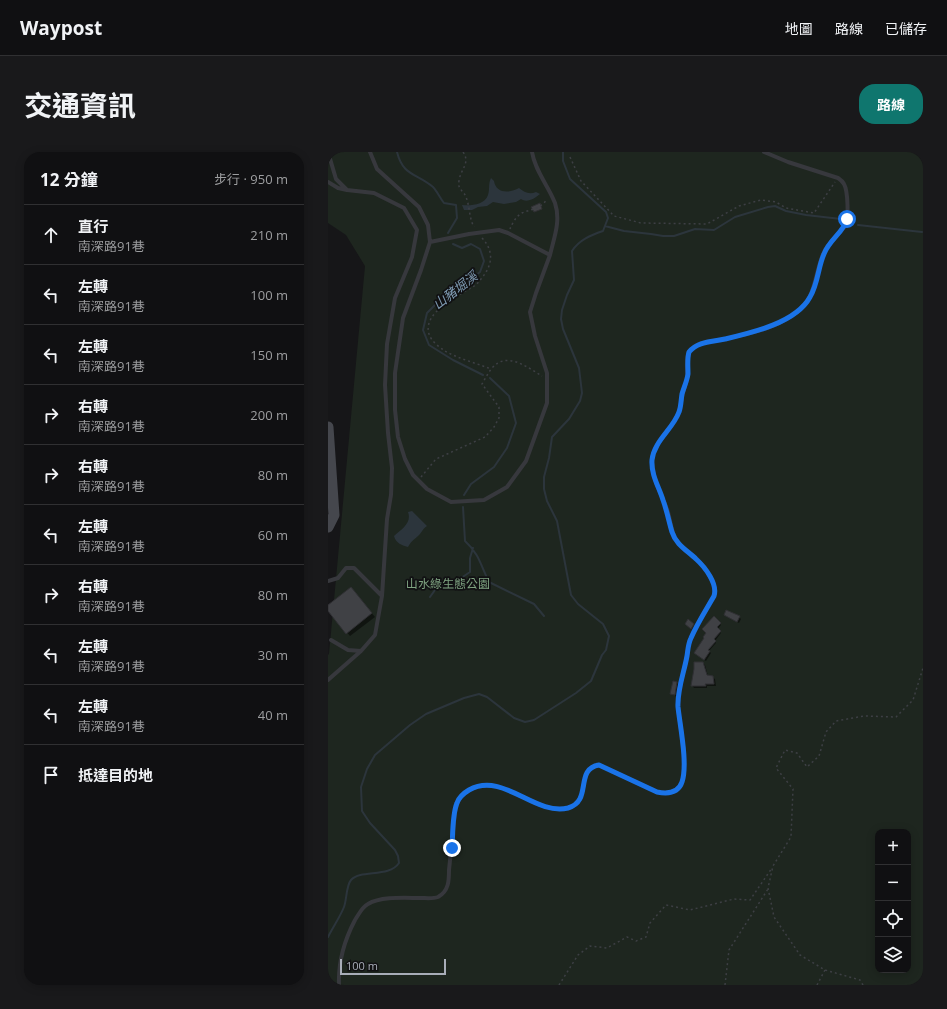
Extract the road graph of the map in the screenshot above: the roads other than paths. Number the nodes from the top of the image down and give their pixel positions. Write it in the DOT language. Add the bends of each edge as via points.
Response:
graph roads {
  1 [pos="328,152"];
  2 [pos="370,152"];
  3 [pos="532,152"];
  4 [pos="764,152"];
  5 [pos="328,182"];
  6 [pos="347,190"];
  7 [pos="430,242"];
  8 [pos="550,255"];
  9 [pos="328,427"];
  10 [pos="328,527"];
  11 [pos="328,582"];
  12 [pos="382,596"];
  13 [pos="331,640"];
  14 [pos="361,651"];
  15 [pos="328,680"];
  16 [pos="339,985"];
  1 -- 6 [label="lane" via="336,179"];
  2 -- 7 [label="lane" via="377,169 419,207 428,225"];
  3 -- 8 [label="lane" via="555,204 557,223"];
  4 -- 16 [label="lane" via="838,178 844,183 847,191 847,219 846,225 828,244 810,298 803,307 774,326 699,344 692,348 689,352 687,380 679,412 654,453 652,460 656,483 673,534 682,547 702,566 716,589 690,639 679,692 678,708 684,766 682,783 672,793 664,794 599,765 588,770 581,798 570,807 552,808 490,785 465,792 456,803 449,878 445,892 432,898 376,901 361,910 344,942 339,966"];
  5 -- 6 [label="lane"];
  6 -- 12 [label="lane" via="374,193 404,208 418,230 412,256 395,298 387,344 385,385 392,468"];
  7 -- 8 [label="lane" via="500,230"];
  7 -- 8 [label="lane" via="402,318 395,373 395,410 398,437 405,459 414,475 427,489 452,502 484,500 507,487 526,461 547,403 547,373 530,312"];
  9 -- 10 [label="main road" via="334,515"];
  11 -- 12 [label="lane" via="338,578 346,568 354,568"];
  12 -- 14 [label="lane" via="376,635"];
  13 -- 14 [label="lane" via="348,650"];
  14 -- 15 [label="lane"];
}
